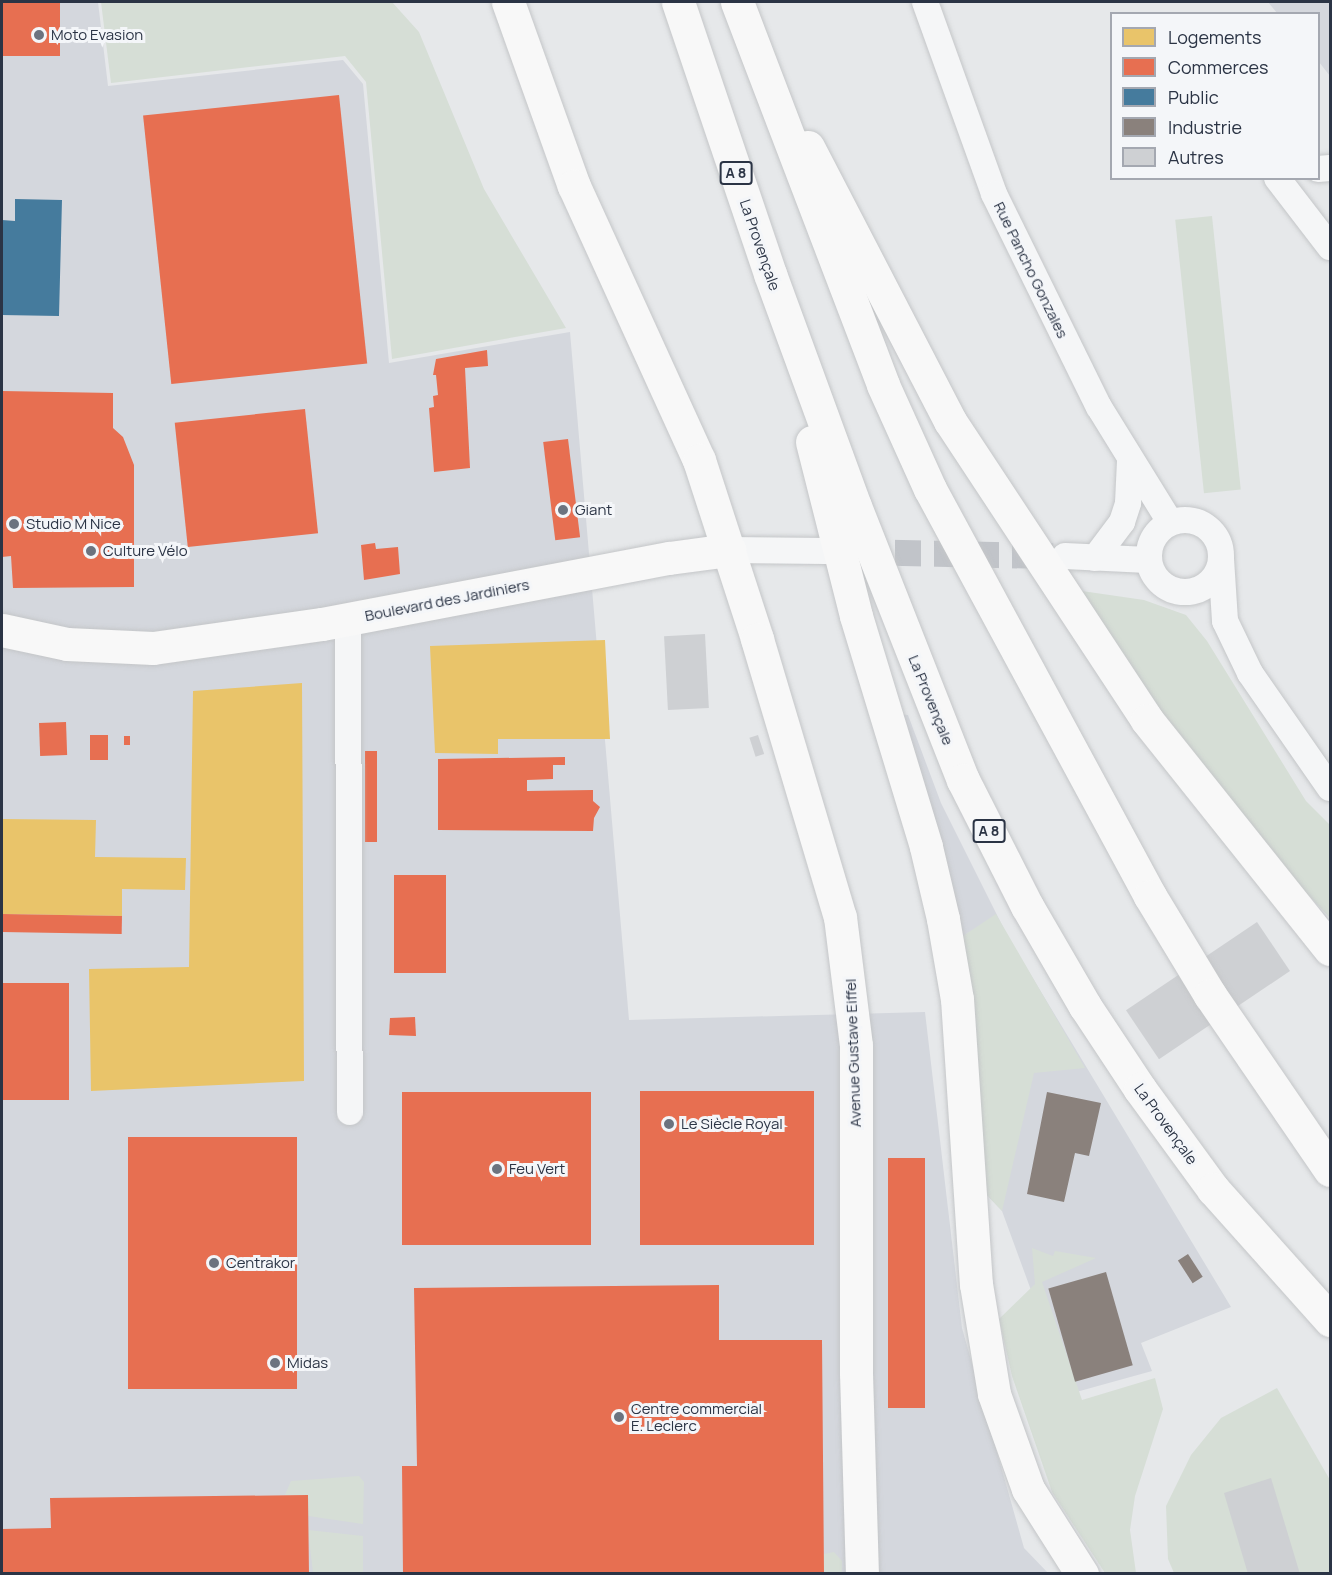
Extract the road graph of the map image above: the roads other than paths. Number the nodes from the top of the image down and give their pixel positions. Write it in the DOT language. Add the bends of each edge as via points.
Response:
graph roads {
  1 [pos="508,2"];
  2 [pos="678,2"];
  3 [pos="737,2"];
  4 [pos="925,2"];
  5 [pos="760,62"];
  6 [pos="1279,180"];
  7 [pos="1330,248"];
  8 [pos="770,274"];
  9 [pos="1130,461"];
  10 [pos="1170,522"];
  11 [pos="729,550"];
  12 [pos="826,551"];
  13 [pos="1065,556"];
  14 [pos="1095,558"];
  15 [pos="1221,559"];
  16 [pos="1148,560"];
  17 [pos="1182,592"];
  18 [pos="348,619"];
  19 [pos="1225,621"];
  20 [pos="2,630"];
  21 [pos="67,644"];
  22 [pos="2,653"];
  23 [pos="1330,789"];
  24 [pos="1330,949"];
  25 [pos="350,1112"];
  26 [pos="1330,1170"];
  27 [pos="1330,1320"];
  28 [pos="862,1574"];
  29 [pos="1082,1574"];
  1 -- 11 [label="main road, Avenue Gustave Eiffel" via="574,186 699,460"];
  2 -- 8 [label="main road, La Provençale / A 8"];
  3 -- 5 [label="main road"];
  4 -- 9 [label="street, Rue Pancho Gonzales" via="994,194"];
  5 -- 24 [label="main road" via="848,219 950,421 1147,720"];
  5 -- 26 [label="main road" via="883,386 930,489 1150,897 1210,995"];
  6 -- 7 [label="street"];
  8 -- 27 [label="main road, La Provençale / A 8" via="855,506 963,780 1027,906 1085,1006 1213,1190"];
  8 -- 29 [label="main road" via="855,616 926,847 943,919 957,999 976,1284 994,1394 1028,1489"];
  9 -- 10 [label="street, Rue Pancho Gonzales"];
  9 -- 14 [label="street" via="1128,503 1122,522"];
  10 -- 15 [label="street" via="1194,520 1206,526 1215,535"];
  10 -- 16 [label="street" via="1155,534"];
  11 -- 12 [label="street, Boulevard des Jardiniers"];
  11 -- 18 [label="main road, Boulevard des Jardiniers"];
  11 -- 28 [label="main road, Avenue Gustave Eiffel" via="825,859 849,969 856,1045 856,1373"];
  13 -- 14 [label="street"];
  14 -- 16 [label="street"];
  15 -- 17 [label="street" via="1212,580 1203,587"];
  15 -- 19 [label="street"];
  16 -- 17 [label="street" via="1159,582"];
  17 -- 19 [label="street"];
  18 -- 21 [label="main road, Boulevard des Jardiniers" via="153,648"];
  18 -- 25 [label="street"];
  19 -- 23 [label="street" via="1250,673"];
  20 -- 21 [label="main road, Boulevard des Jardiniers"];
  21 -- 22 [label="main road, Boulevard des Jardiniers"];
}
